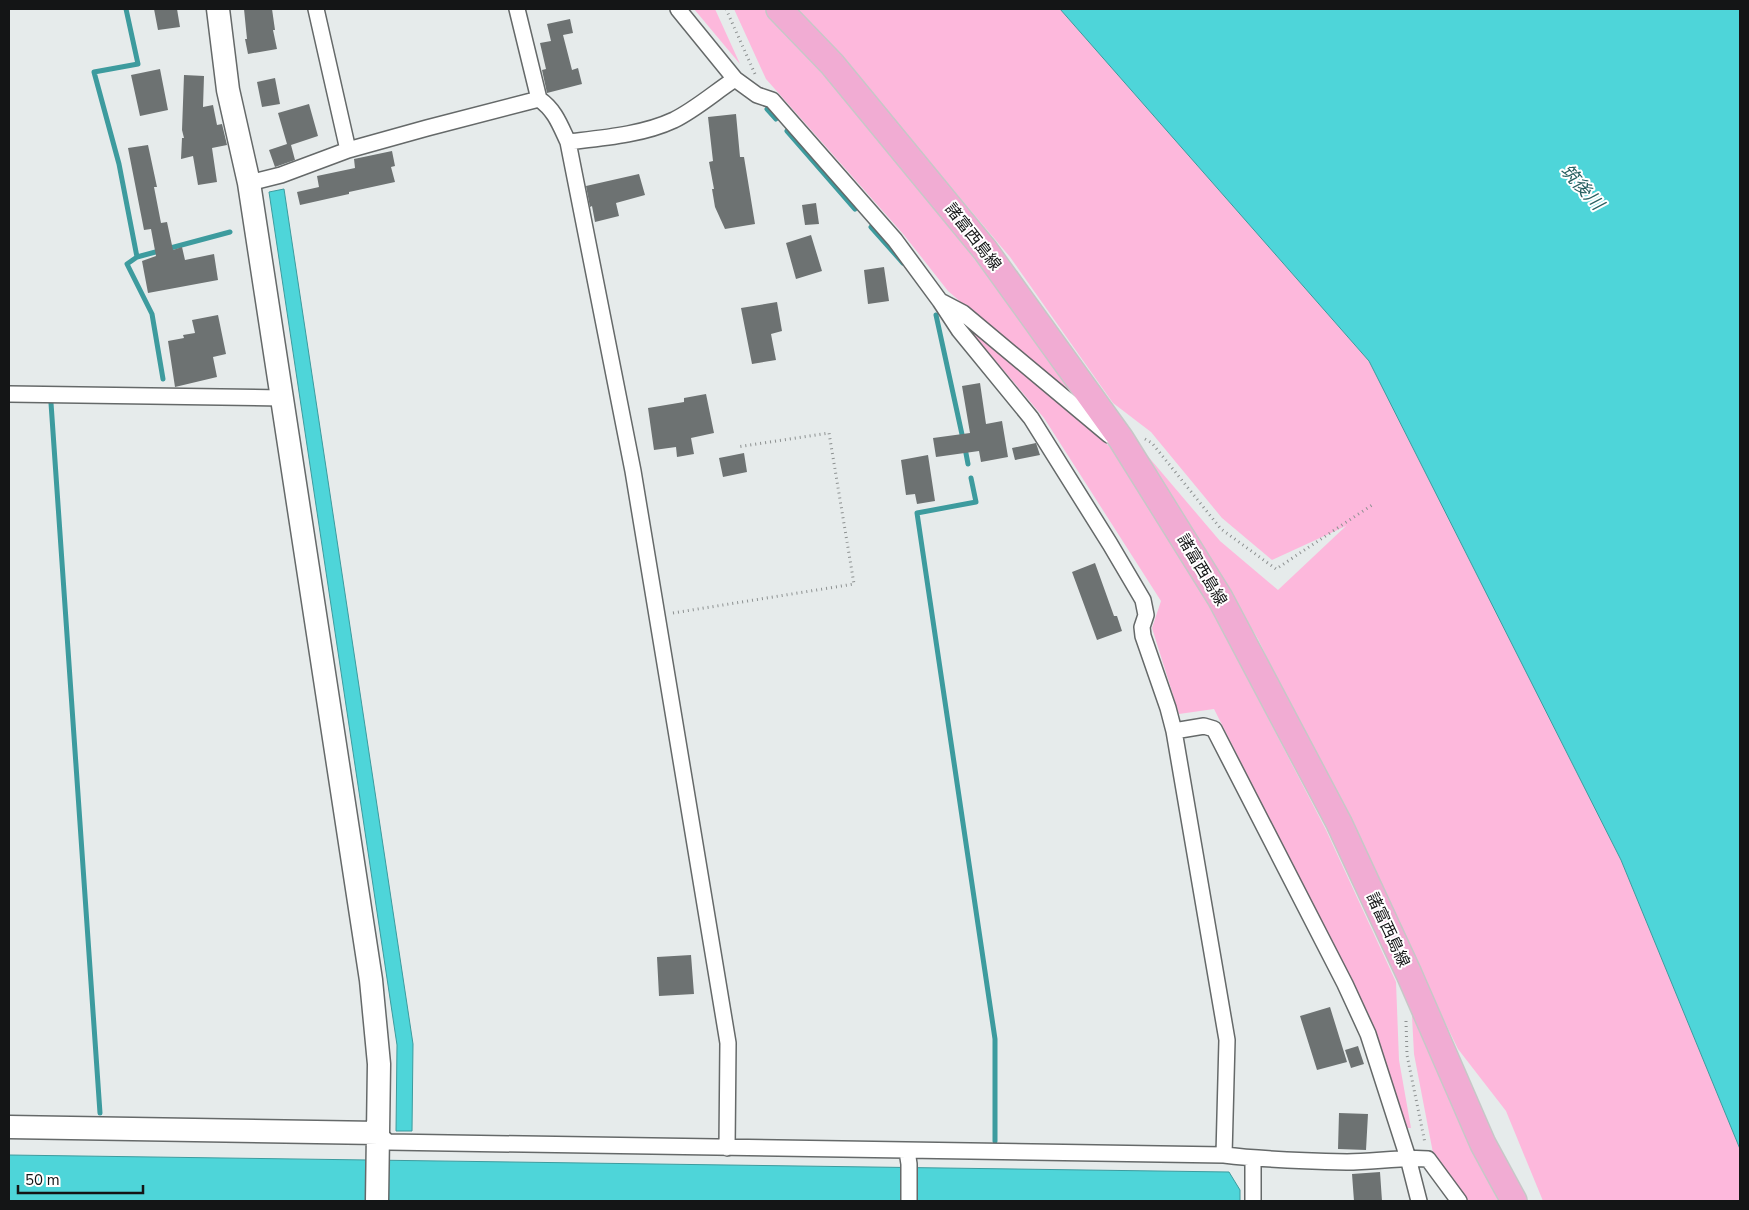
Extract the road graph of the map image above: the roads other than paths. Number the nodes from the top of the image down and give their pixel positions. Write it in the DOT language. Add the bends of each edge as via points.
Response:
graph roads {
  1 [pos="218,9"];
  2 [pos="316,9"];
  3 [pos="517,9"];
  4 [pos="678,9"];
  5 [pos="779,9"];
  6 [pos="735,79"];
  7 [pos="539,100"];
  8 [pos="568,142"];
  9 [pos="348,150"];
  10 [pos="249,183"];
  11 [pos="940,301"];
  12 [pos="9,394"];
  13 [pos="282,398"];
  14 [pos="1121,439"];
  15 [pos="1174,732"];
  16 [pos="9,1127"];
  17 [pos="378,1133"];
  18 [pos="727,1148"];
  19 [pos="1224,1155"];
  20 [pos="908,1157"];
  21 [pos="1253,1158"];
  22 [pos="1408,1158"];
  23 [pos="377,1201"];
  24 [pos="908,1201"];
  25 [pos="1252,1201"];
  26 [pos="1419,1201"];
  27 [pos="1459,1201"];
  28 [pos="1514,1201"];
  1 -- 10 [label="street" via="228,90"];
  2 -- 9 [label="street"];
  3 -- 7 [label="street"];
  4 -- 6 [label="street"];
  5 -- 14 [label="main road, 諸富西島線" via="832,64 985,250"];
  6 -- 8 [label="street" via="673,120 643,130"];
  6 -- 11 [label="street" via="758,95 772,100 895,240"];
  7 -- 8 [label="street" via="555,114"];
  7 -- 9 [label="street"];
  8 -- 18 [label="street" via="633,471 728,1043"];
  9 -- 10 [label="street" via="281,176"];
  10 -- 13 [label="street"];
  11 -- 14 [label="street" via="963,313 1113,439"];
  11 -- 15 [label="street" via="959,330 1032,418 1143,600 1146,614 1143,636"];
  12 -- 13 [label="street"];
  13 -- 17 [label="street" via="371,980 378,1064"];
  14 -- 28 [label="main road, 諸富西島線" via="1220,598 1339,822 1483,1144"];
  15 -- 19 [label="street" via="1228,1040"];
  15 -- 22 [label="street" via="1204,726 1214,729 1368,1034"];
  16 -- 17 [label="street"];
  17 -- 18 [label="street" via="388,1142"];
  17 -- 23 [label="street"];
  18 -- 20 [label="street"];
  19 -- 20 [label="street"];
  19 -- 21 [label="street"];
  20 -- 24 [label="street"];
  21 -- 22 [label="street" via="1349,1162"];
  21 -- 25 [label="street"];
  22 -- 26 [label="street"];
  22 -- 27 [label="street" via="1428,1159"];
}
